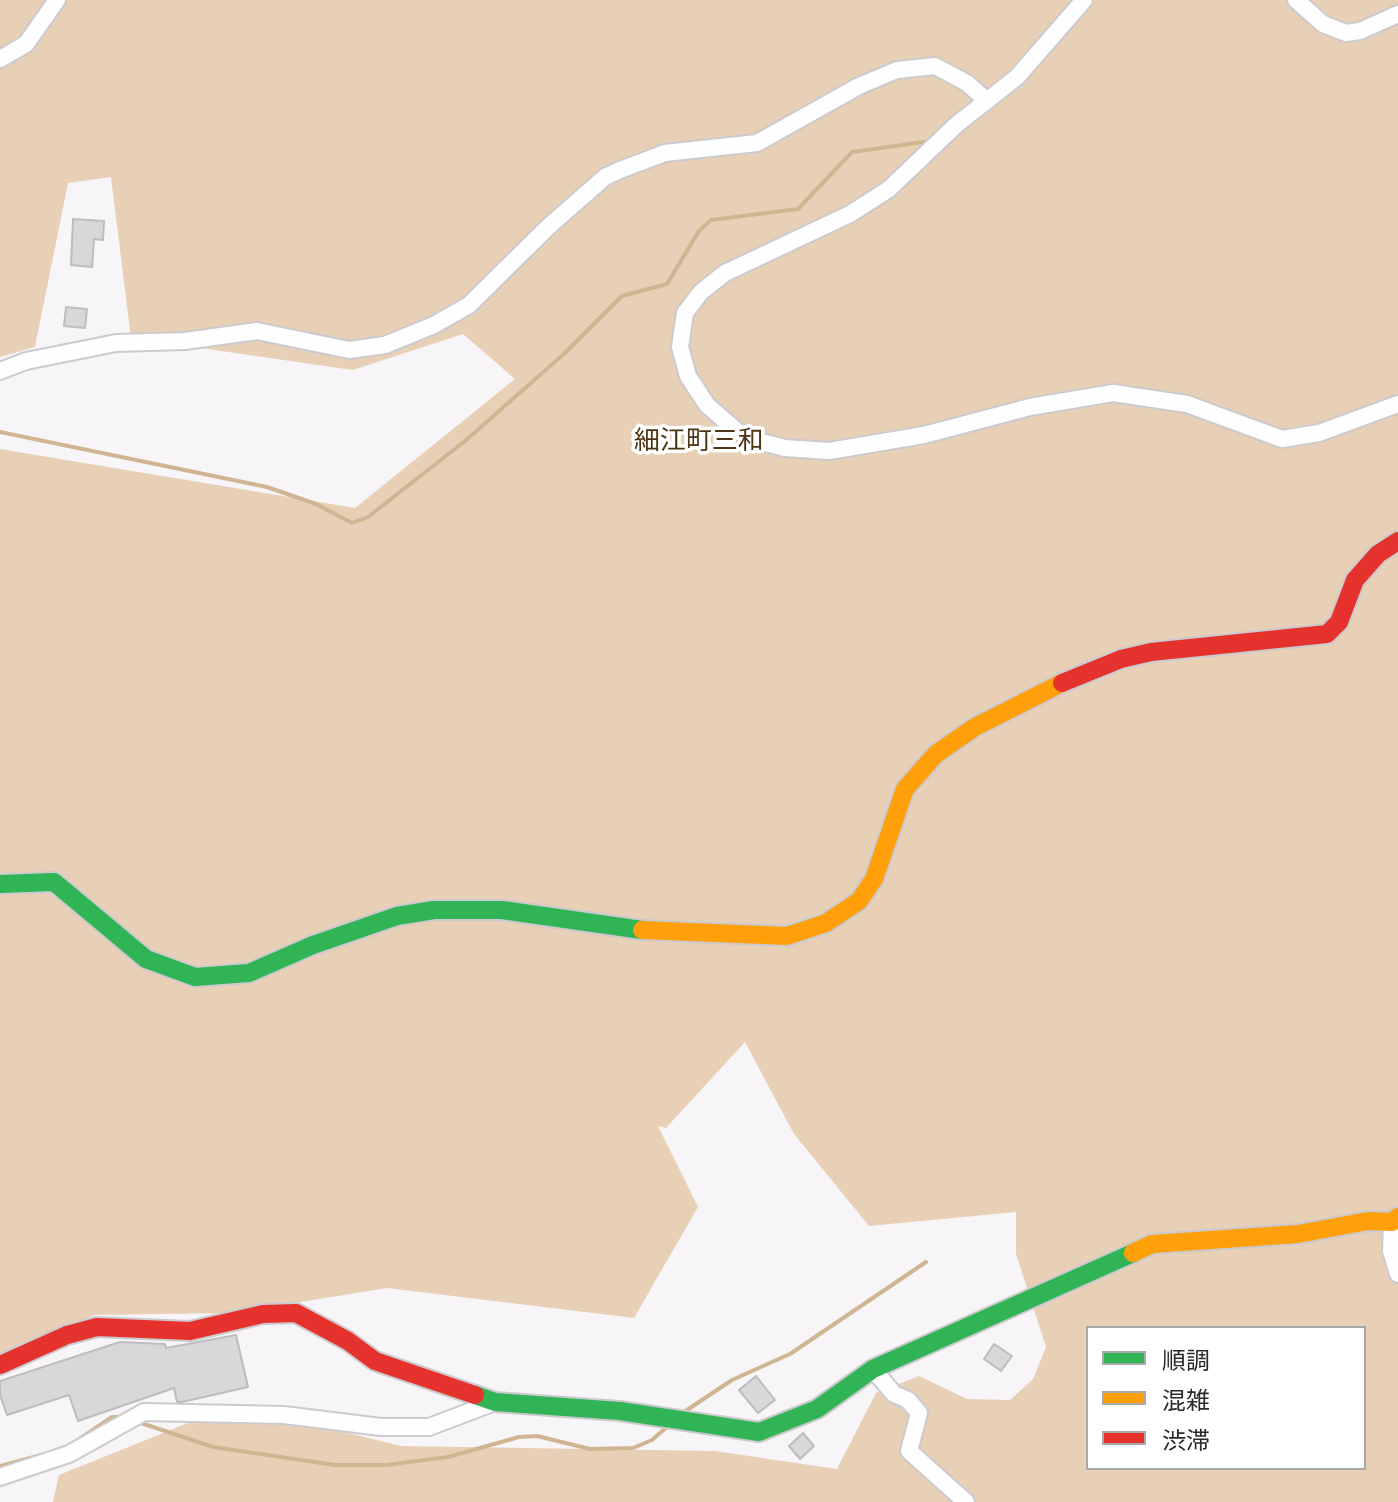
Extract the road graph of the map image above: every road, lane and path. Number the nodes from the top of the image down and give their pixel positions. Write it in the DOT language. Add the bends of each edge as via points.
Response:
graph roads {
  1 [pos="57,0"];
  2 [pos="1084,0"];
  3 [pos="1296,0"];
  4 [pos="1398,14"];
  5 [pos="0,59"];
  6 [pos="987,101"];
  7 [pos="0,371"];
  8 [pos="1398,404"];
  9 [pos="1398,541"];
  10 [pos="0,884"];
  11 [pos="1395,1220"];
  12 [pos="1398,1274"];
  13 [pos="0,1365"];
  14 [pos="873,1369"];
  15 [pos="495,1402"];
  16 [pos="0,1477"];
  17 [pos="966,1502"];
  1 -- 5 [label="street" via="26,44"];
  2 -- 6 [label="street" via="1017,77"];
  3 -- 4 [label="street" via="1323,24 1346,33"];
  6 -- 7 [label="street" via="935,66 897,70 757,143 665,153 620,170 548,227 469,305 385,345 349,350 257,331 116,343"];
  6 -- 8 [label="street" via="889,189 850,214 725,273 701,292 682,325 682,362 697,392 721,419 758,441 829,451 1113,393 1187,404 1282,439 1319,433"];
  9 -- 10 [label="street" via="1355,580 1339,622 1327,634 1121,659 975,727 936,754 905,789 874,879 859,901 826,923 787,936 667,934 502,910 434,910 369,926 249,973 195,977 146,959 54,882"];
  11 -- 12 [label="street" via="1391,1251"];
  11 -- 14 [label="street" via="1298,1234 1152,1244"];
  13 -- 15 [label="street" via="97,1327 190,1331 263,1314 296,1313 375,1361"];
  14 -- 15 [label="street" via="817,1409 759,1432"];
  14 -- 17 [label="street" via="919,1413 909,1451"];
  15 -- 16 [label="street" via="429,1427 227,1413 127,1419 69,1454"];
}
